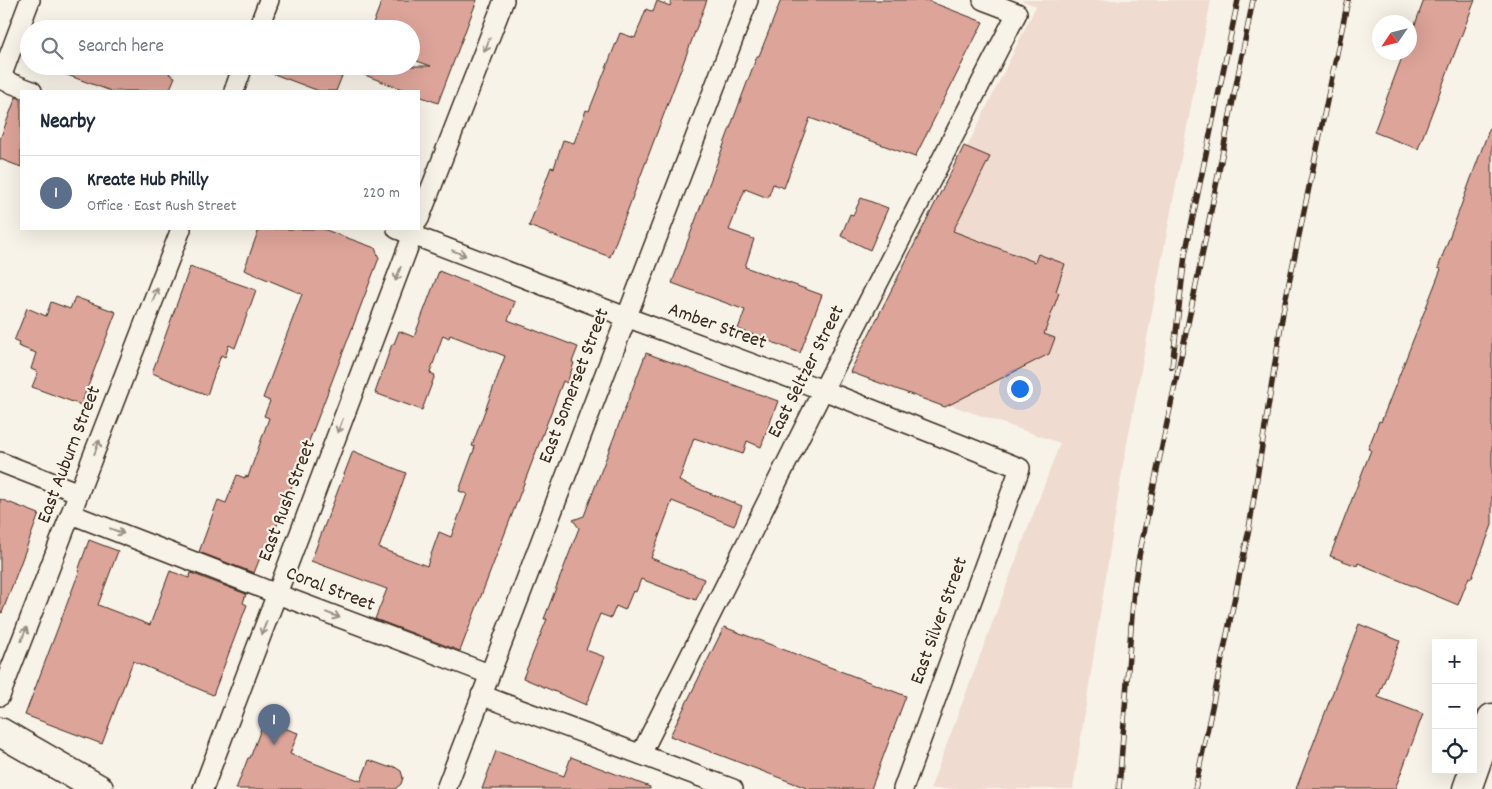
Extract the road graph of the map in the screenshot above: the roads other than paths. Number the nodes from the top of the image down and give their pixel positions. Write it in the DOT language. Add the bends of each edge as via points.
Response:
graph roads {
  1 [pos="30,0"];
  2 [pos="269,0"];
  3 [pos="504,0"];
  4 [pos="748,0"];
  5 [pos="983,0"];
  6 [pos="22,20"];
  7 [pos="261,20"];
  8 [pos="20,26"];
  9 [pos="240,75"];
  10 [pos="0,79"];
  11 [pos="29,90"];
  12 [pos="234,90"];
  13 [pos="420,206"];
  14 [pos="181,230"];
  15 [pos="410,230"];
  16 [pos="416,230"];
  17 [pos="626,318"];
  18 [pos="823,390"];
  19 [pos="0,462"];
  20 [pos="1020,468"];
  21 [pos="80,492"];
  22 [pos="71,514"];
  23 [pos="277,594"];
  24 [pos="489,674"];
  25 [pos="481,695"];
  26 [pos="0,696"];
  27 [pos="1492,718"];
  28 [pos="0,732"];
  29 [pos="641,754"];
  30 [pos="99,789"];
  31 [pos="203,789"];
  32 [pos="446,789"];
  33 [pos="733,789"];
  34 [pos="903,789"];
  35 [pos="1467,789"];
  1 -- 6 [label="street"];
  2 -- 7 [label="street"];
  3 -- 13 [label="street, East Rush Street, one-way"];
  4 -- 17 [label="street, East Somerset Street"];
  5 -- 18 [label="street, East Seltzer Street" via="1017,13"];
  8 -- 10 [label="street"];
  9 -- 12 [label="street"];
  10 -- 11 [label="street"];
  21 -- 14 [label="street, East Auburn Street, one-way"];
  15 -- 23 [label="street, East Rush Street, one-way"];
  16 -- 17 [label="street, Amber Street, one-way"];
  17 -- 18 [label="street, Amber Street"];
  17 -- 24 [label="street, East Somerset Street"];
  18 -- 20 [label="street, Amber Street"];
  18 -- 29 [label="street, East Seltzer Street"];
  19 -- 21 [label="street"];
  20 -- 34 [label="street, East Silver Street"];
  21 -- 22 [label="street, East Auburn Street"];
  22 -- 23 [label="street, Coral Street, one-way"];
  26 -- 22 [label="street, East Auburn Street, one-way"];
  23 -- 24 [label="street, Coral Street, one-way"];
  23 -- 31 [label="street, East Rush Street, one-way"];
  24 -- 25 [label="street, East Somerset Street"];
  25 -- 29 [label="street"];
  25 -- 32 [label="street, East Somerset Street"];
  27 -- 35 [label="main road"];
  28 -- 30 [label="main road"];
  29 -- 33 [label="street"];
}
